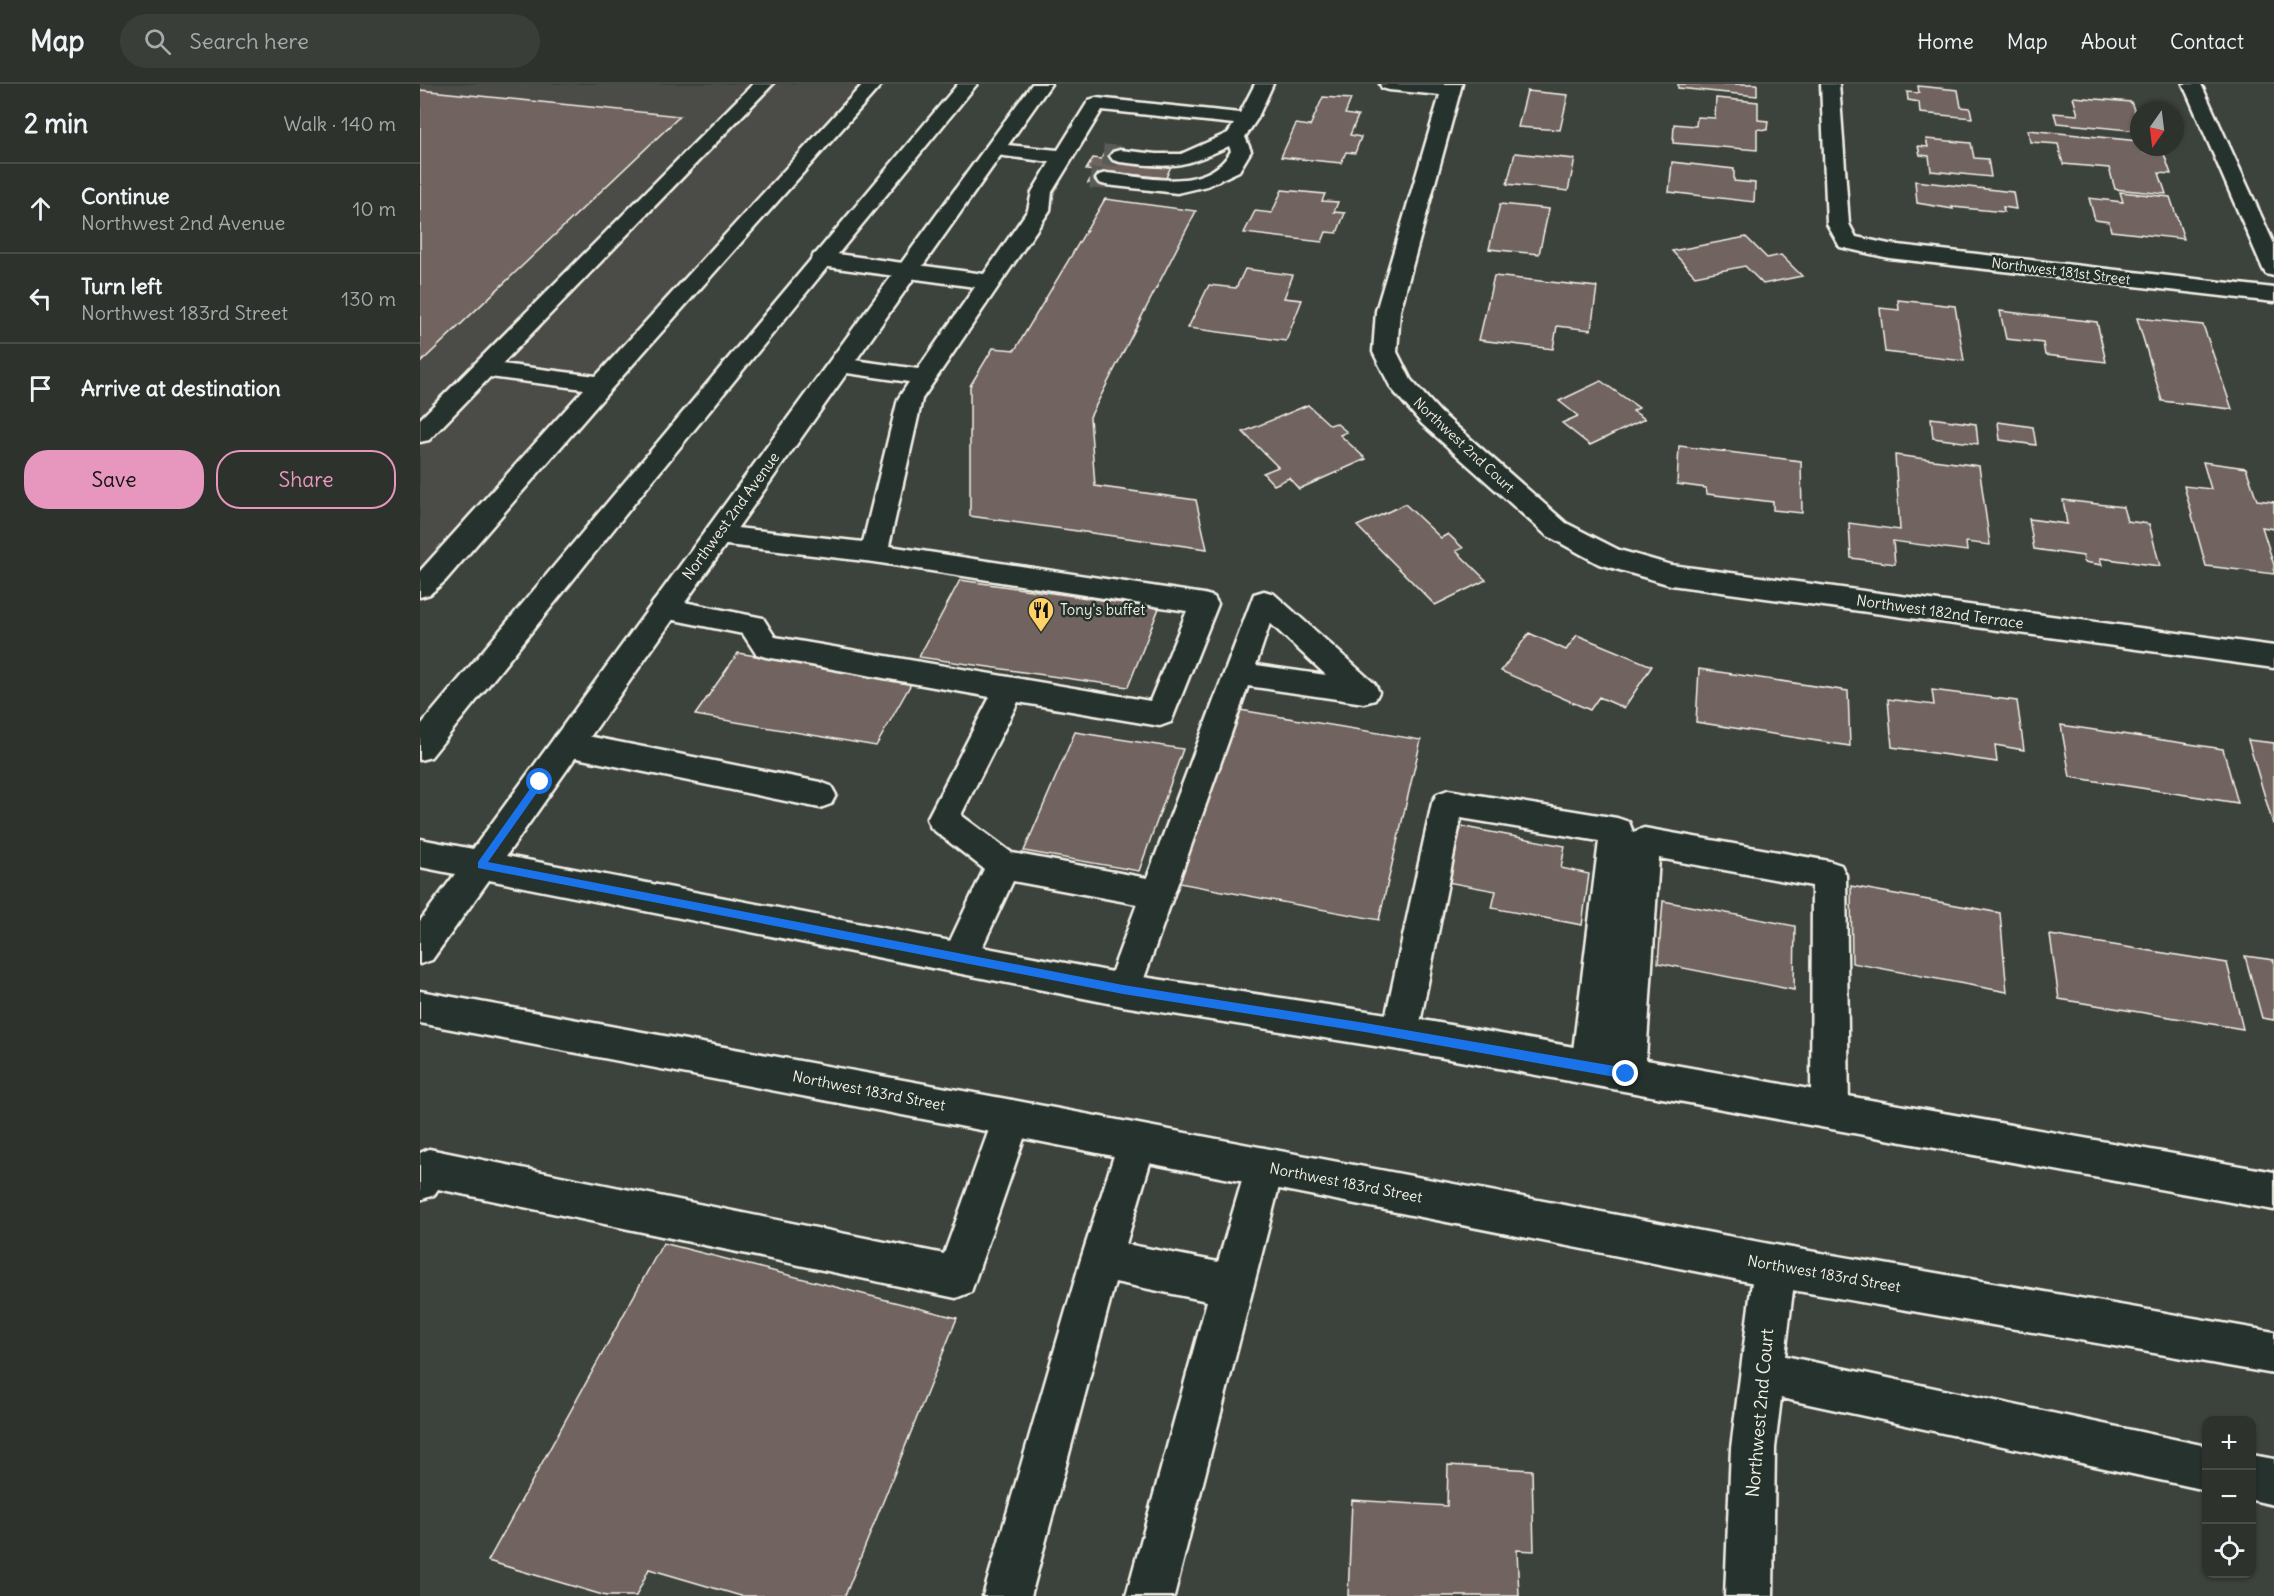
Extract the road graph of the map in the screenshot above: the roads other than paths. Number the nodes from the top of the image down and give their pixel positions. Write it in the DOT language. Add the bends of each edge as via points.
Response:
graph roads {
  1 [pos="764,84"];
  2 [pos="873,84"];
  3 [pos="968,84"];
  4 [pos="1042,84"];
  5 [pos="1264,84"];
  6 [pos="1389,84"];
  7 [pos="1830,84"];
  8 [pos="2192,84"];
  9 [pos="1452,87"];
  10 [pos="1241,128"];
  11 [pos="996,150"];
  12 [pos="1120,156"];
  13 [pos="1067,163"];
  14 [pos="1106,179"];
  15 [pos="822,260"];
  16 [pos="2274,269"];
  17 [pos="908,271"];
  18 [pos="990,282"];
  19 [pos="2274,295"];
  20 [pos="840,365"];
  21 [pos="484,369"];
  22 [pos="926,377"];
  23 [pos="602,384"];
  24 [pos="420,434"];
  25 [pos="718,535"];
  26 [pos="874,552"];
  27 [pos="1609,557"];
  28 [pos="420,587"];
  29 [pos="664,608"];
  30 [pos="2274,657"];
  31 [pos="1238,673"];
  32 [pos="1009,689"];
  33 [pos="567,744"];
  34 [pos="420,748"];
  35 [pos="820,795"];
  36 [pos="420,853"];
  37 [pos="481,865"];
  38 [pos="1003,865"];
  39 [pos="1158,894"];
  40 [pos="420,949"];
  41 [pos="960,958"];
  42 [pos="1123,990"];
  43 [pos="420,1007"];
  44 [pos="1400,1034"];
  45 [pos="1590,1067"];
  46 [pos="1626,1074"];
  47 [pos="1830,1110"];
  48 [pos="1011,1118"];
  49 [pos="1137,1143"];
  50 [pos="1264,1167"];
  51 [pos="420,1181"];
  52 [pos="2274,1191"];
  53 [pos="1101,1260"];
  54 [pos="1775,1266"];
  55 [pos="1233,1286"];
  56 [pos="2274,1353"];
  57 [pos="1763,1373"];
  58 [pos="2202,1467"];
  59 [pos="2256,1479"];
  60 [pos="2274,1482"];
  61 [pos="1007,1596"];
  62 [pos="1150,1596"];
  63 [pos="1749,1596"];
  1 -- 21 [label="main road"];
  2 -- 23 [label="main road"];
  3 -- 15 [label="main road"];
  4 -- 11 [label="main road, Northwest 2nd Avenue"];
  5 -- 10 [label="main road"];
  6 -- 9 [label="main road"];
  7 -- 19 [label="main road, Northwest 181st Street" via="1838,224 1848,242 1888,251"];
  8 -- 16 [label="main road"];
  9 -- 27 [label="main road, Northwest 2nd Court" via="1388,310 1385,352 1400,383 1431,418 1556,529"];
  10 -- 12 [label="main road" via="1191,157 1176,160"];
  10 -- 13 [label="main road" via="1096,104"];
  10 -- 14 [label="main road" via="1241,151 1232,167 1207,180 1177,186"];
  11 -- 13 [label="main road"];
  11 -- 17 [label="main road, Northwest 2nd Avenue"];
  13 -- 18 [label="main road" via="1041,192 1039,210"];
  15 -- 17 [label="main road"];
  15 -- 34 [label="main road"];
  17 -- 18 [label="main road"];
  17 -- 20 [label="main road, Northwest 2nd Avenue"];
  18 -- 22 [label="main road"];
  20 -- 22 [label="main road"];
  20 -- 25 [label="main road, Northwest 2nd Avenue"];
  21 -- 23 [label="main road"];
  21 -- 24 [label="main road"];
  22 -- 26 [label="main road" via="910,399"];
  23 -- 28 [label="main road"];
  25 -- 26 [label="main road"];
  25 -- 29 [label="main road, Northwest 2nd Avenue"];
  26 -- 32 [label="main road" via="1204,604 1160,714"];
  27 -- 30 [label="main road, Northwest 182nd Terrace" via="1671,575"];
  29 -- 32 [label="main road" via="753,625 766,646"];
  29 -- 33 [label="main road, Northwest 2nd Avenue"];
  31 -- 39 [label="main road"];
  32 -- 38 [label="main road" via="943,819"];
  33 -- 35 [label="main road"];
  33 -- 37 [label="main road, Northwest 2nd Avenue"];
  36 -- 37 [label="main road"];
  37 -- 40 [label="main road, Northwest 2nd Avenue"];
  37 -- 41 [label="main road"];
  38 -- 39 [label="main road"];
  38 -- 41 [label="main road"];
  39 -- 42 [label="main road"];
  41 -- 42 [label="main road"];
  42 -- 44 [label="main road"];
  43 -- 48 [label="main road, Northwest 183rd Street"];
  44 -- 45 [label="main road"];
  44 -- 45 [label="main road" via="1448,803 1617,831"];
  45 -- 46 [label="main road"];
  46 -- 47 [label="main road"];
  46 -- 47 [label="main road" via="1644,842 1829,875"];
  47 -- 52 [label="main road"];
  48 -- 49 [label="main road, Northwest 183rd Street"];
  48 -- 51 [label="main road" via="956,1277 429,1168"];
  49 -- 50 [label="main road, Northwest 183rd Street"];
  49 -- 53 [label="main road"];
  50 -- 54 [label="main road, Northwest 183rd Street"];
  50 -- 55 [label="main road"];
  53 -- 55 [label="main road"];
  53 -- 61 [label="main road"];
  54 -- 56 [label="main road, Northwest 183rd Street"];
  54 -- 57 [label="main road, Northwest 2nd Court"];
  55 -- 62 [label="main road"];
  57 -- 58 [label="main road"];
  57 -- 63 [label="main road, Northwest 2nd Court" via="1753,1448"];
  59 -- 60 [label="main road"];
}
